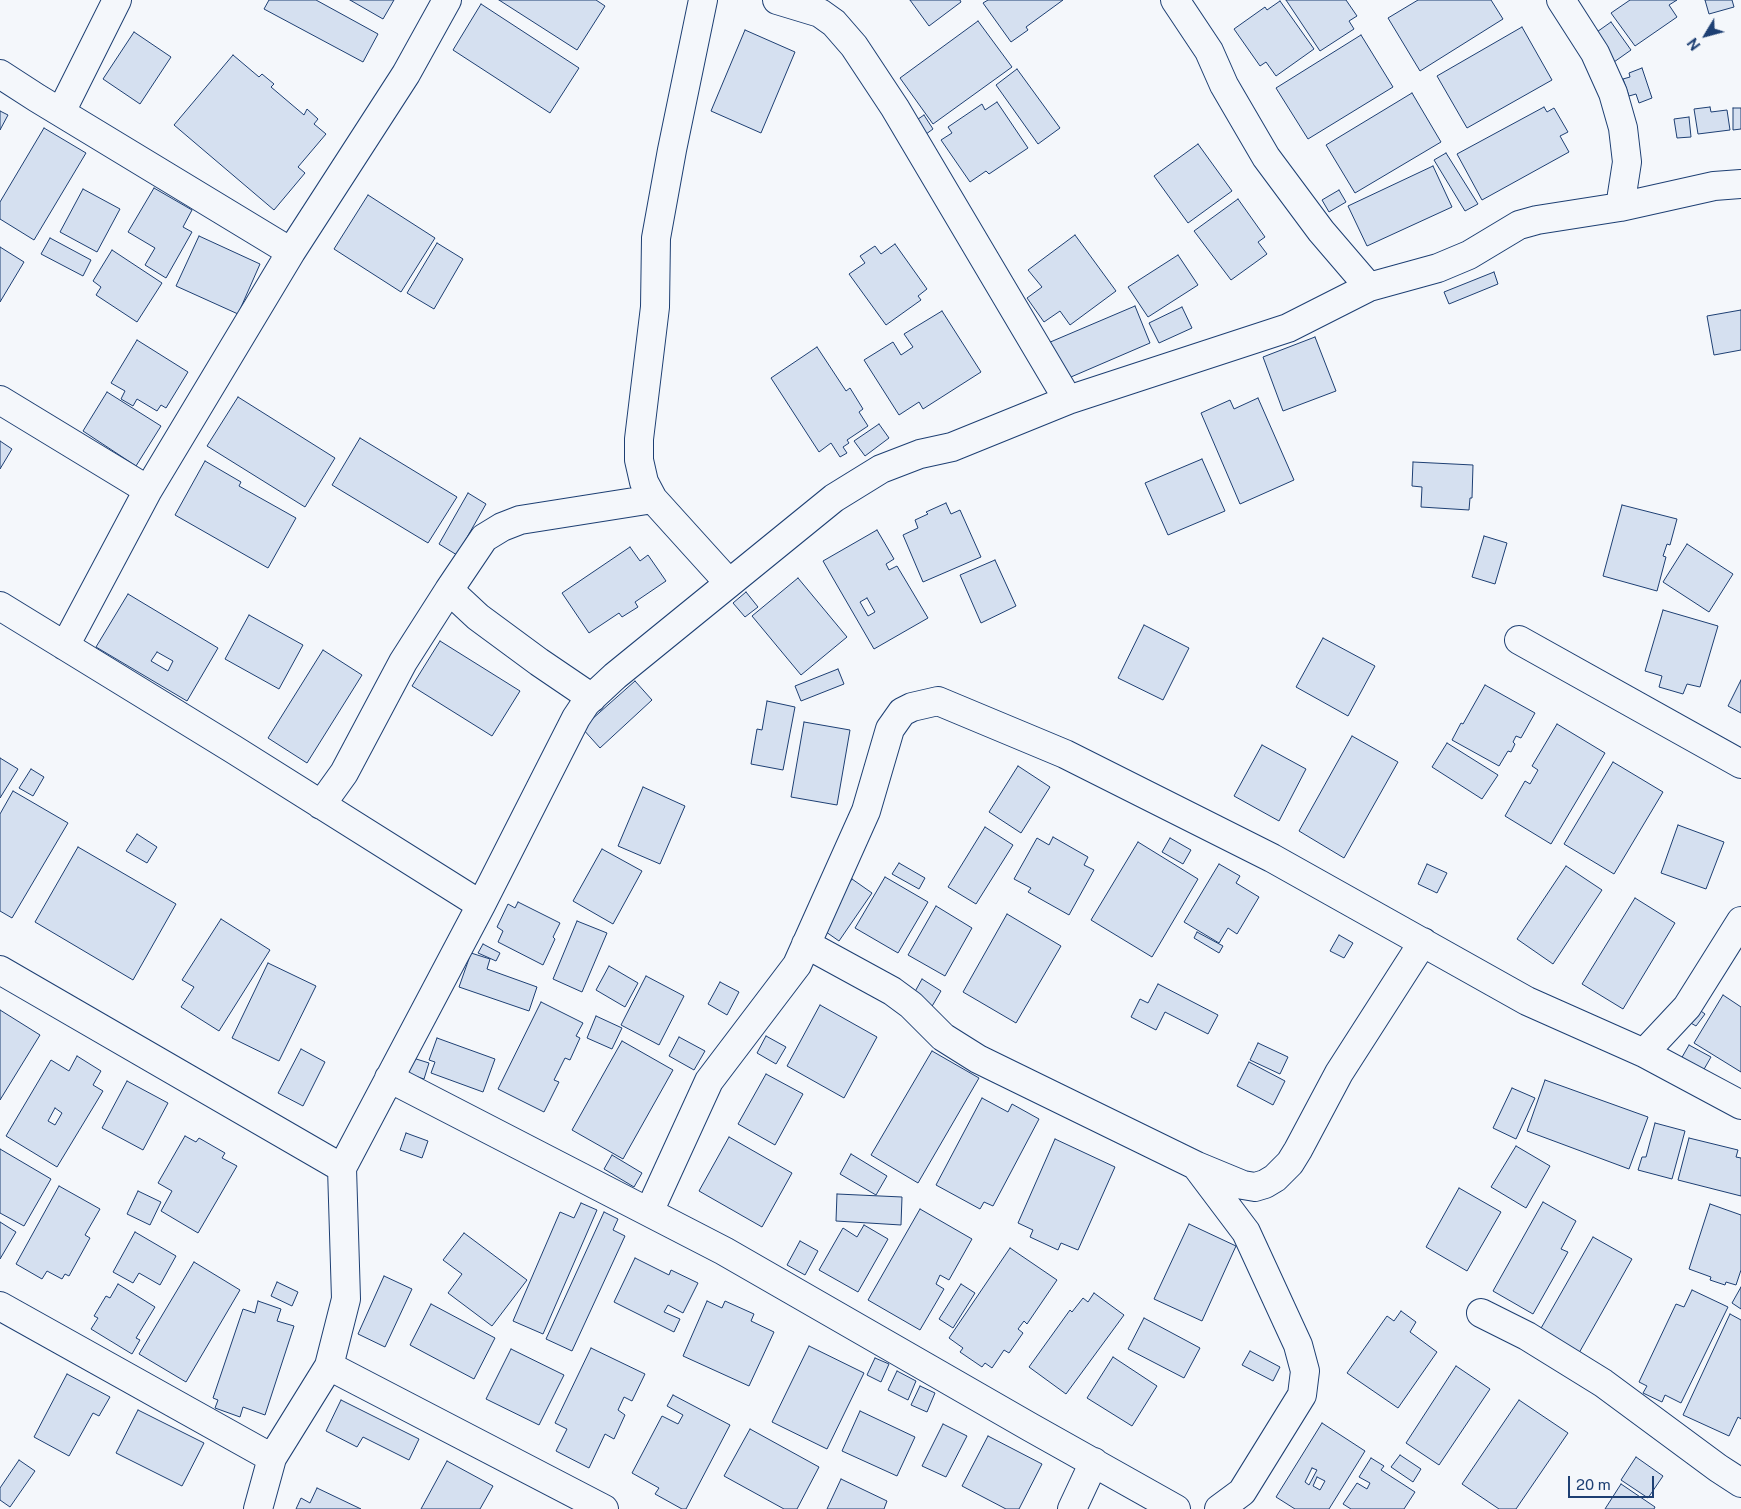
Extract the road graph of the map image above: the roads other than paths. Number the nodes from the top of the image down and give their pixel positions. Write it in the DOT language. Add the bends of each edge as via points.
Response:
graph roads {
  1 [pos="117,0"];
  2 [pos="447,0"];
  3 [pos="703,0"];
  4 [pos="777,0"];
  5 [pos="1175,0"];
  6 [pos="1561,0"];
  7 [pos="0,74"];
  8 [pos="61,112"];
  9 [pos="1741,184"];
  10 [pos="1620,207"];
  11 [pos="291,252"];
  12 [pos="1369,287"];
  13 [pos="0,400"];
  14 [pos="1068,400"];
  15 [pos="148,490"];
  16 [pos="653,499"];
  17 [pos="729,583"];
  18 [pos="449,590"];
  19 [pos="0,606"];
  20 [pos="1519,640"];
  21 [pos="65,646"];
  22 [pos="592,698"];
  23 [pos="1741,764"];
  24 [pos="321,805"];
  25 [pos="481,905"];
  26 [pos="1741,921"];
  27 [pos="1423,942"];
  28 [pos="806,944"];
  29 [pos="0,970"];
  30 [pos="1644,1053"];
  31 [pos="389,1078"];
  32 [pos="1741,1105"];
  33 [pos="1196,1166"];
  34 [pos="342,1168"];
  35 [pos="649,1212"];
  36 [pos="0,1306"];
  37 [pos="1481,1313"];
  38 [pos="329,1366"];
  39 [pos="272,1458"];
  40 [pos="1094,1462"];
  41 [pos="1741,1482"];
  42 [pos="1242,1500"];
  43 [pos="258,1509"];
  44 [pos="604,1509"];
  45 [pos="1072,1509"];
  46 [pos="1176,1509"];
  47 [pos="1220,1509"];
  1 -- 8 [label="street"];
  2 -- 11 [label="street" via="406,74"];
  3 -- 16 [label="street" via="656,238 655,307 639,446 642,474"];
  4 -- 14 [label="street" via="820,13 834,23 854,46 895,108"];
  5 -- 12 [label="street" via="1209,51 1224,85 1266,157 1321,231"];
  6 -- 10 [label="street" via="1595,53 1613,93 1623,128 1627,162"];
  7 -- 8 [label="street"];
  8 -- 11 [label="street"];
  9 -- 10 [label="street" via="1714,186"];
  10 -- 12 [label="street" via="1519,225 1469,255 1438,268"];
  11 -- 15 [label="street"];
  12 -- 14 [label="street" via="1288,328"];
  13 -- 15 [label="street"];
  14 -- 17 [label="street" via="952,447 920,454 881,469 834,498"];
  15 -- 21 [label="street"];
  16 -- 17 [label="street"];
  16 -- 18 [label="street" via="541,516 502,526 484,538"];
  17 -- 22 [label="street"];
  18 -- 22 [label="street" via="478,617"];
  18 -- 24 [label="street" via="403,662 344,773"];
  19 -- 21 [label="street"];
  20 -- 23 [label="street"];
  21 -- 24 [label="street"];
  22 -- 25 [label="street" via="576,718"];
  24 -- 25 [label="street"];
  25 -- 31 [label="street"];
  26 -- 30 [label="street" via="1687,1007"];
  27 -- 28 [label="street" via="1272,858 1066,754 938,701 912,706 902,712 890,729 866,811"];
  27 -- 30 [label="street" via="1528,1001"];
  27 -- 33 [label="street" via="1326,1096 1303,1143 1279,1174 1261,1185 1249,1186"];
  28 -- 33 [label="street" via="892,991 943,1037 978,1059"];
  28 -- 35 [label="street" via="797,965 709,1080"];
  29 -- 34 [label="street"];
  30 -- 32 [label="street"];
  31 -- 34 [label="street"];
  31 -- 35 [label="street"];
  33 -- 42 [label="street" via="1246,1232 1298,1345 1305,1371 1302,1395"];
  34 -- 38 [label="street" via="346,1299"];
  35 -- 40 [label="street" via="724,1250"];
  36 -- 39 [label="street"];
  37 -- 41 [label="street" via="1527,1336 1603,1382"];
  38 -- 39 [label="street"];
  38 -- 44 [label="street"];
  39 -- 43 [label="street"];
  40 -- 45 [label="street"];
  40 -- 46 [label="street"];
  42 -- 47 [label="street"];
}
